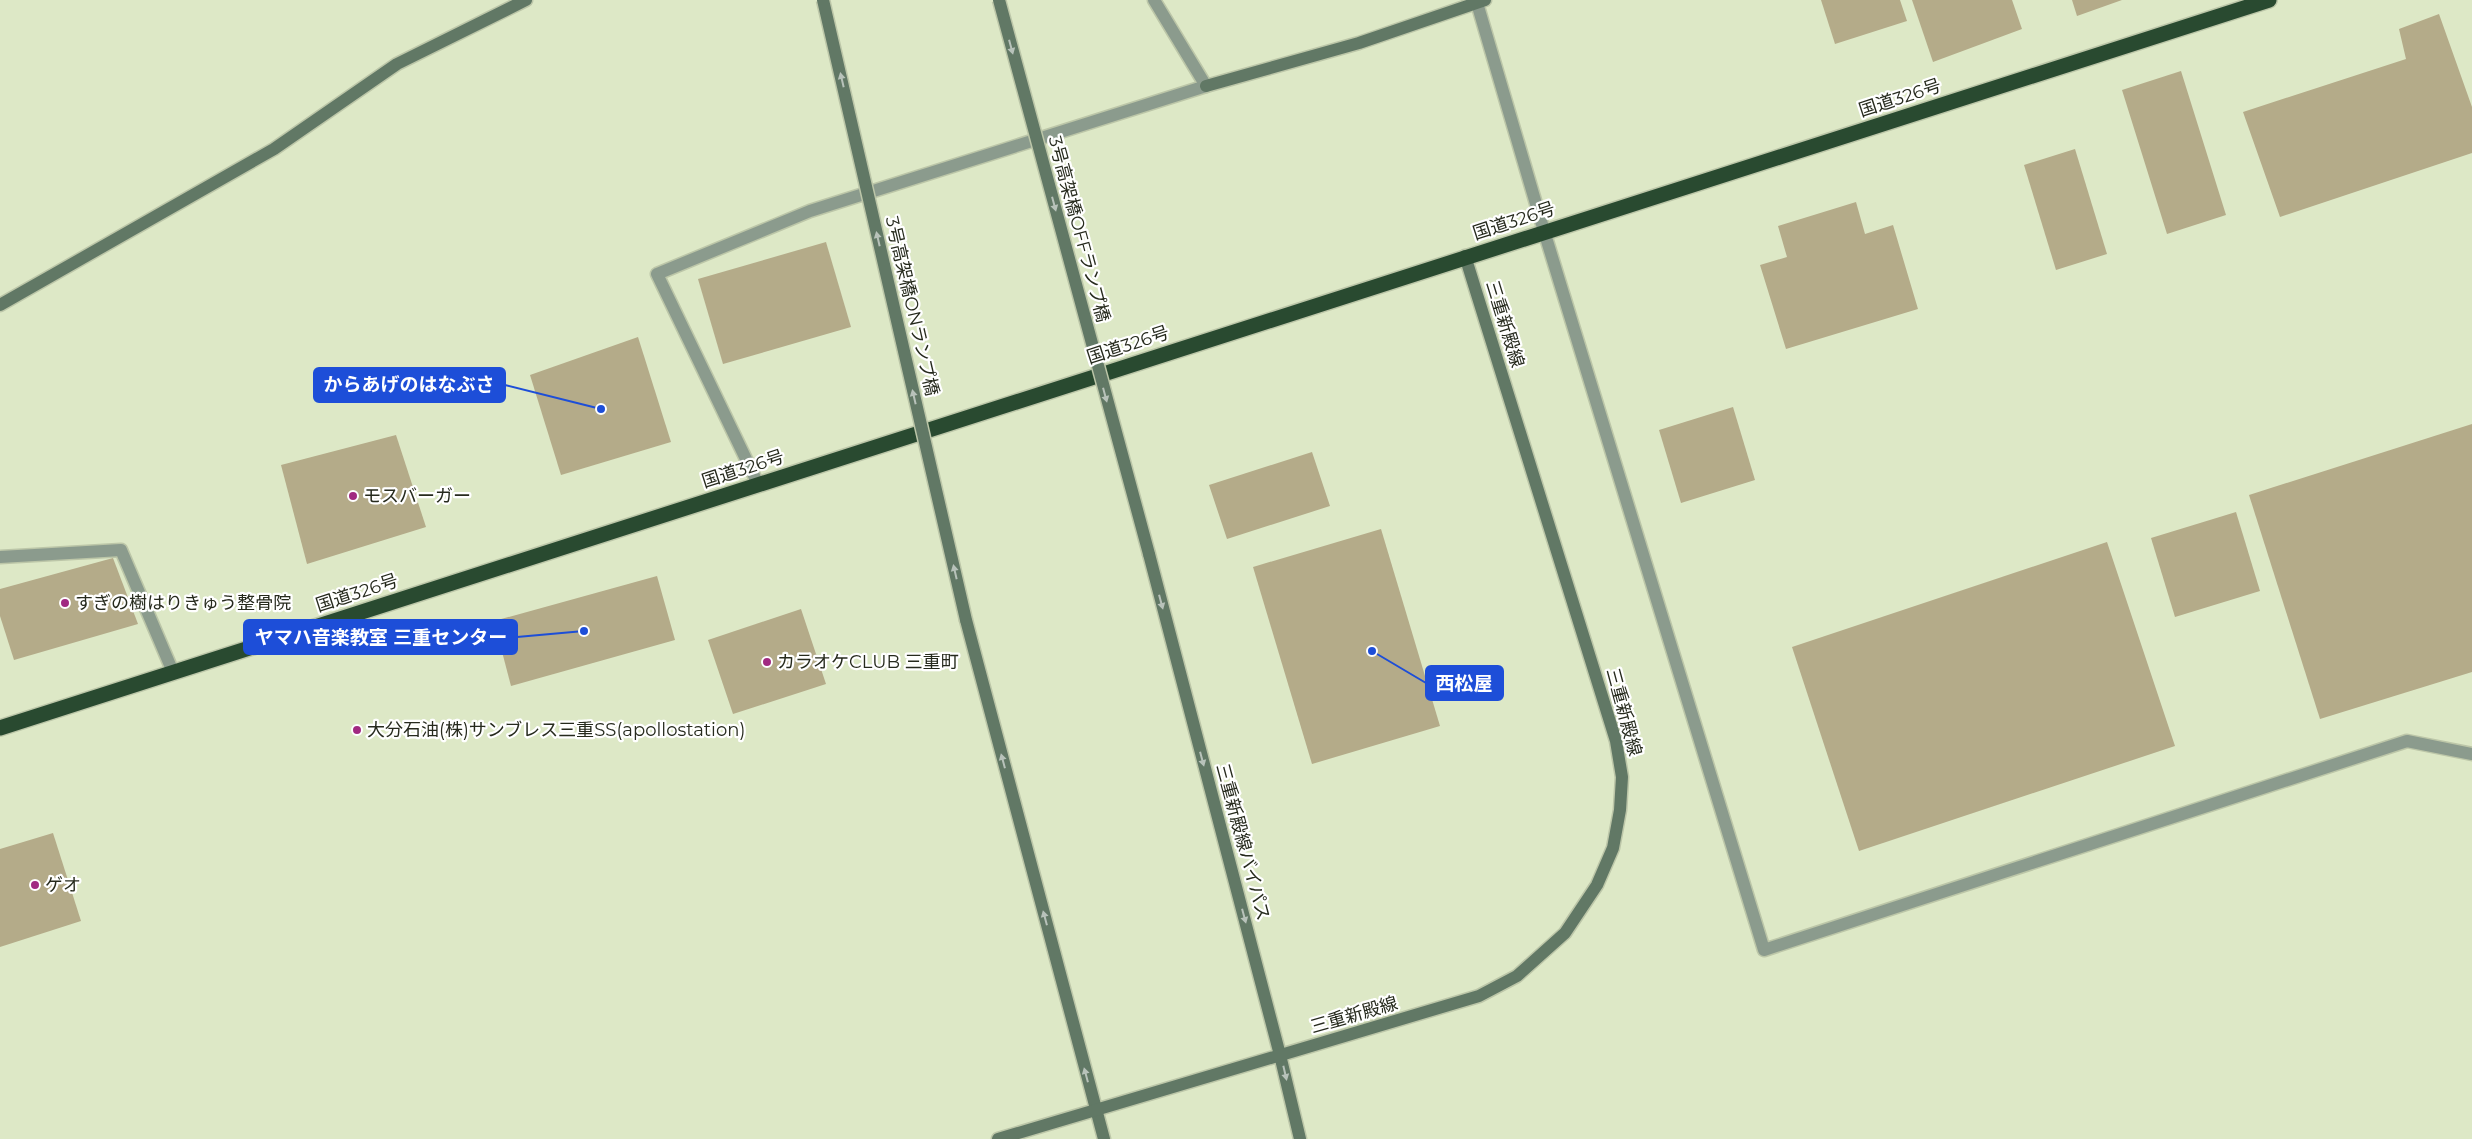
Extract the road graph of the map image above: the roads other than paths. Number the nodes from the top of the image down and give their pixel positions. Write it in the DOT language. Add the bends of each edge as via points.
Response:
graph roads {
  1 [pos="526,0"];
  2 [pos="823,0"];
  3 [pos="999,0"];
  4 [pos="1154,0"];
  5 [pos="2269,0"];
  6 [pos="1481,1"];
  7 [pos="1206,86"];
  8 [pos="1544,231"];
  9 [pos="1465,256"];
  10 [pos="0,305"];
  11 [pos="758,484"];
  12 [pos="1148,554"];
  13 [pos="0,557"];
  14 [pos="173,672"];
  15 [pos="0,728"];
  16 [pos="2472,754"];
  17 [pos="1280,1055"];
  18 [pos="1095,1110"];
  19 [pos="998,1139"];
  20 [pos="1104,1139"];
  21 [pos="1300,1139"];
  1 -- 10 [label="main road" via="397,64 274,149"];
  18 -- 2 [label="main road, 3号高架橋ONランプ橋, one-way, bridge" via="966,620"];
  3 -- 12 [label="main road, 3号高架橋OFFランプ橋, one-way, bridge"];
  4 -- 7 [label="street"];
  5 -- 8 [label="highway, 国道326号"];
  6 -- 7 [label="main road" via="1359,43"];
  6 -- 8 [label="street"];
  7 -- 11 [label="street" via="810,211 657,274"];
  8 -- 9 [label="highway, 国道326号"];
  8 -- 16 [label="street" via="1764,950 2407,741"];
  9 -- 11 [label="highway, 国道326号"];
  9 -- 17 [label="main road, 三重新殿線" via="1616,741 1622,777 1613,848 1597,885 1564,933 1517,976 1479,996"];
  11 -- 14 [label="highway, 国道326号"];
  12 -- 17 [label="main road, 三重新殿線バイパス, one-way"];
  13 -- 14 [label="street" via="121,550"];
  14 -- 15 [label="highway, 国道326号"];
  17 -- 18 [label="main road, 三重新殿線"];
  17 -- 21 [label="main road, 三重新殿線バイパス, one-way"];
  18 -- 19 [label="main road, 三重新殿線"];
  18 -- 20 [label="main road"];
}
